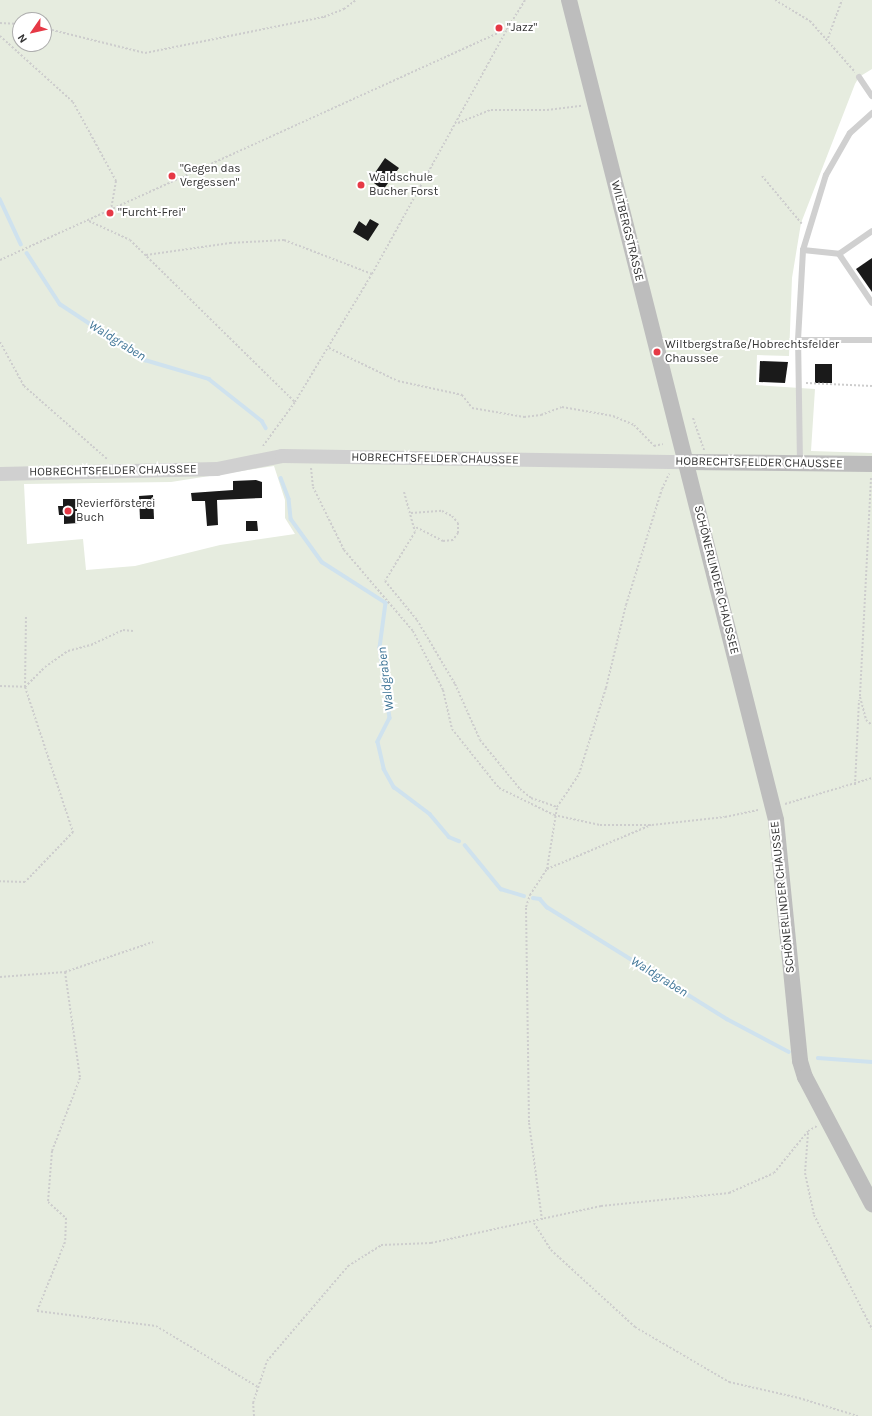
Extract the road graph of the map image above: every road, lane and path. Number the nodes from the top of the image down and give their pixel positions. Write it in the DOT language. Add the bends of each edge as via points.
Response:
graph roads {
  1 [pos="356,0"];
  2 [pos="525,0"];
  3 [pos="569,0"];
  4 [pos="775,0"];
  5 [pos="842,0"];
  6 [pos="0,23"];
  7 [pos="12,24"];
  8 [pos="507,29"];
  9 [pos="52,30"];
  10 [pos="0,36"];
  11 [pos="828,38"];
  12 [pos="860,77"];
  13 [pos="872,96"];
  14 [pos="595,103"];
  15 [pos="872,113"];
  16 [pos="457,124"];
  17 [pos="762,176"];
  18 [pos="111,210"];
  19 [pos="88,221"];
  20 [pos="801,223"];
  21 [pos="872,231"];
  22 [pos="803,250"];
  23 [pos="839,254"];
  24 [pos="146,255"];
  25 [pos="0,260"];
  26 [pos="372,274"];
  27 [pos="872,303"];
  28 [pos="798,340"];
  29 [pos="872,340"];
  30 [pos="0,342"];
  31 [pos="329,348"];
  32 [pos="800,383"];
  33 [pos="872,386"];
  34 [pos="295,402"];
  35 [pos="693,418"];
  36 [pos="664,444"];
  37 [pos="310,456"];
  38 [pos="258,460"];
  39 [pos="706,461"];
  40 [pos="686,462"];
  41 [pos="800,463"];
  42 [pos="872,464"];
  43 [pos="670,471"];
  44 [pos="112,472"];
  45 [pos="0,474"];
  46 [pos="404,492"];
  47 [pos="411,513"];
  48 [pos="414,527"];
  49 [pos="26,615"];
  50 [pos="133,631"];
  51 [pos="0,686"];
  52 [pos="25,687"];
  53 [pos="860,697"];
  54 [pos="872,725"];
  55 [pos="872,778"];
  56 [pos="855,785"];
  57 [pos="557,807"];
  58 [pos="773,807"];
  59 [pos="554,815"];
  60 [pos="652,825"];
  61 [pos="547,869"];
  62 [pos="0,881"];
  63 [pos="153,942"];
  64 [pos="65,972"];
  65 [pos="0,976"];
  66 [pos="828,1120"];
  67 [pos="808,1131"];
  68 [pos="872,1204"];
  69 [pos="542,1220"];
  70 [pos="534,1223"];
  71 [pos="872,1329"];
  72 [pos="258,1387"];
  73 [pos="254,1416"];
  74 [pos="851,1416"];
  75 [pos="858,1416"];
  1 -- 9 [label="path" via="344,9 324,17 145,53"];
  2 -- 8 [label="path"];
  3 -- 14 [label="main road, WILTBERGSTRASSE"];
  4 -- 11 [label="path" via="810,21"];
  5 -- 11 [label="path"];
  6 -- 7 [label="path"];
  8 -- 16 [label="path"];
  8 -- 18 [label="path"];
  10 -- 18 [label="path" via="73,102 116,181"];
  11 -- 12 [label="path"];
  12 -- 13 [label="lane"];
  14 -- 16 [label="path" via="547,110 491,110"];
  14 -- 40 [label="main road, WILTBERGSTRASSE"];
  15 -- 22 [label="lane" via="850,133 826,175"];
  16 -- 26 [label="path"];
  17 -- 20 [label="path"];
  18 -- 19 [label="path"];
  19 -- 24 [label="path" via="130,240"];
  19 -- 25 [label="path"];
  21 -- 23 [label="lane"];
  22 -- 23 [label="lane"];
  22 -- 28 [label="lane"];
  23 -- 27 [label="lane"];
  24 -- 26 [label="path" via="230,243 284,240"];
  24 -- 34 [label="path"];
  26 -- 31 [label="path"];
  28 -- 29 [label="lane"];
  28 -- 32 [label="lane"];
  30 -- 44 [label="path" via="24,386 109,461"];
  31 -- 34 [label="path"];
  31 -- 36 [label="path" via="398,381 462,395 472,408 524,417 541,415 562,407 613,416 634,425 654,446"];
  32 -- 33 [label="path"];
  32 -- 41 [label="lane"];
  34 -- 38 [label="path" via="260,450"];
  35 -- 39 [label="path"];
  37 -- 38 [label="street, HOBRECHTSFELDER CHAUSSEE" via="282,456"];
  37 -- 40 [label="street, HOBRECHTSFELDER CHAUSSEE"];
  37 -- 59 [label="path" via="313,487 344,550 413,631 443,690 452,729 499,788"];
  38 -- 44 [label="street, HOBRECHTSFELDER CHAUSSEE" via="217,469"];
  39 -- 40 [label="main road, HOBRECHTSFELDER CHAUSSEE"];
  39 -- 41 [label="main road, HOBRECHTSFELDER CHAUSSEE"];
  40 -- 58 [label="main road, SCHÖNERLINDER CHAUSSEE"];
  41 -- 42 [label="main road, HOBRECHTSFELDER CHAUSSEE"];
  42 -- 53 [label="path"];
  43 -- 57 [label="path" via="662,488 626,605 606,688 578,774"];
  44 -- 45 [label="street, HOBRECHTSFELDER CHAUSSEE"];
  46 -- 47 [label="path"];
  47 -- 48 [label="path"];
  47 -- 48 [label="path" via="442,511 458,523 458,533 453,540 442,541"];
  48 -- 57 [label="path" via="415,532 385,580 417,620 455,684 480,740 520,789 532,798"];
  49 -- 52 [label="path"];
  50 -- 52 [label="path" via="123,630 91,645 68,651 45,667"];
  51 -- 52 [label="path"];
  52 -- 62 [label="path" via="73,832 25,882"];
  53 -- 54 [label="path" via="866,720"];
  53 -- 56 [label="path"];
  55 -- 56 [label="path"];
  56 -- 58 [label="path"];
  57 -- 59 [label="path"];
  58 -- 60 [label="path" via="725,817"];
  58 -- 66 [label="main road, SCHÖNERLINDER CHAUSSEE" via="780,838 800,1061"];
  59 -- 60 [label="path" via="600,825"];
  59 -- 61 [label="path"];
  60 -- 61 [label="path"];
  61 -- 69 [label="path" via="530,895 526,907 528,1122"];
  63 -- 64 [label="path"];
  64 -- 65 [label="path"];
  64 -- 72 [label="path" via="80,1078 52,1151 48,1202 66,1218 65,1242 37,1311 156,1326"];
  66 -- 67 [label="path"];
  66 -- 68 [label="main road, SCHÖNERLINDER CHAUSSEE"];
  67 -- 69 [label="path" via="774,1173 729,1193 601,1206"];
  67 -- 71 [label="path" via="805,1173 814,1215"];
  69 -- 70 [label="path"];
  70 -- 72 [label="path" via="431,1243 381,1245 348,1266 266,1361"];
  70 -- 74 [label="path" via="552,1250 635,1327 729,1382 799,1398"];
  72 -- 73 [label="path" via="253,1403"];
  74 -- 75 [label="path"];
}
